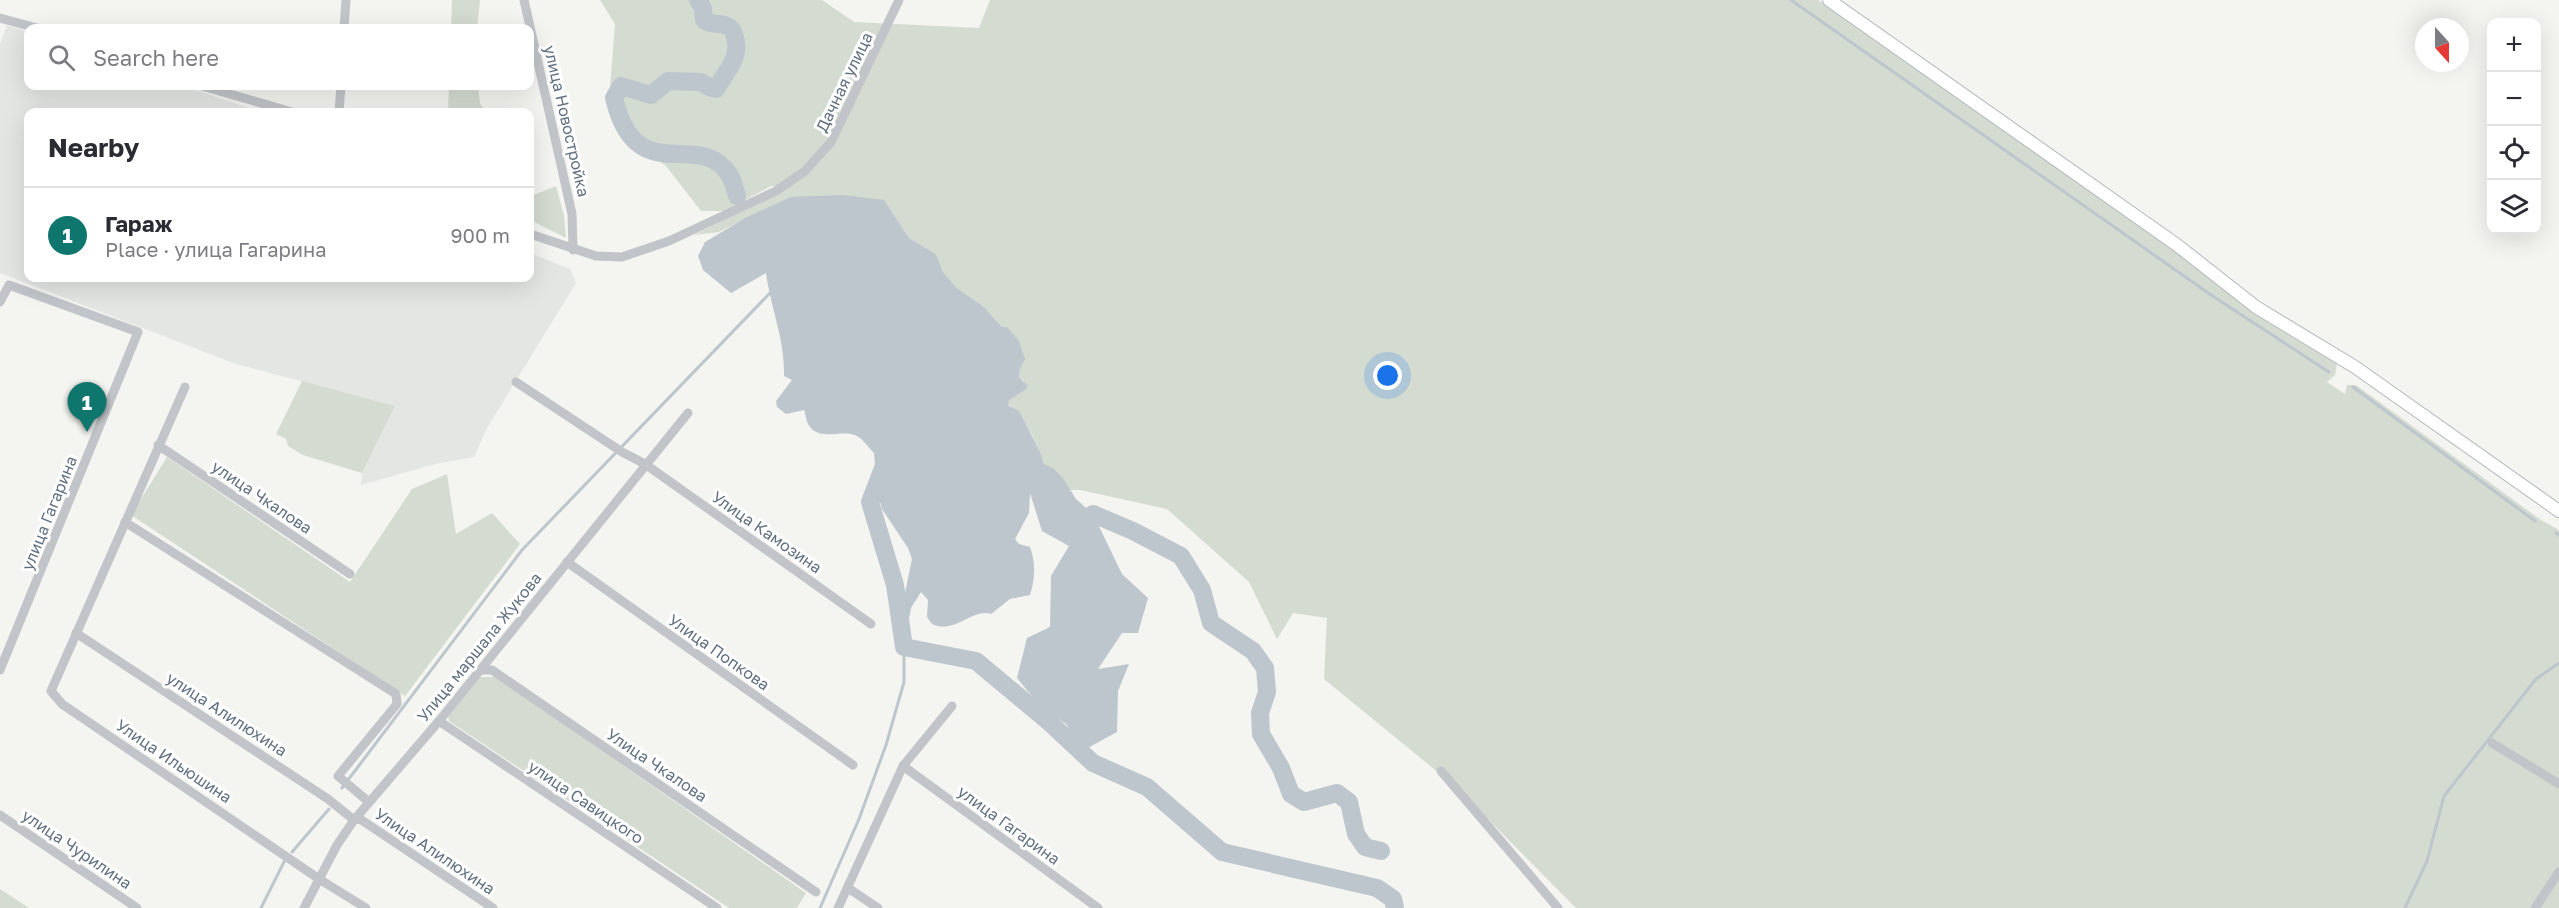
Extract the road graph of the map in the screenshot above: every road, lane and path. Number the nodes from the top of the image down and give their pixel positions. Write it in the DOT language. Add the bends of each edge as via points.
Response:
graph roads {
  1 [pos="346,0"];
  2 [pos="524,0"];
  3 [pos="899,0"];
  4 [pos="1829,0"];
  5 [pos="0,18"];
  6 [pos="24,24"];
  7 [pos="344,24"];
  8 [pos="529,24"];
  9 [pos="534,45"];
  10 [pos="216,90"];
  11 [pos="341,90"];
  12 [pos="278,108"];
  13 [pos="339,108"];
  14 [pos="534,235"];
  15 [pos="573,250"];
  16 [pos="0,302"];
  17 [pos="516,382"];
  18 [pos="185,387"];
  19 [pos="688,413"];
  20 [pos="158,445"];
  21 [pos="645,464"];
  22 [pos="2559,511"];
  23 [pos="125,522"];
  24 [pos="567,562"];
  25 [pos="350,574"];
  26 [pos="871,624"];
  27 [pos="76,633"];
  28 [pos="0,670"];
  29 [pos="480,670"];
  30 [pos="952,706"];
  31 [pos="439,721"];
  32 [pos="2492,743"];
  33 [pos="853,765"];
  34 [pos="903,766"];
  35 [pos="1441,771"];
  36 [pos="2559,783"];
  37 [pos="369,802"];
  38 [pos="0,815"];
  39 [pos="357,819"];
  40 [pos="2559,872"];
  41 [pos="319,879"];
  42 [pos="848,888"];
  43 [pos="816,892"];
  44 [pos="137,908"];
  45 [pos="304,908"];
  46 [pos="366,908"];
  47 [pos="493,908"];
  48 [pos="717,908"];
  49 [pos="838,908"];
  50 [pos="878,908"];
  51 [pos="1098,908"];
  52 [pos="1558,908"];
  53 [pos="2535,908"];
  1 -- 7 [label="street"];
  2 -- 8 [label="street, улица Новостройка"];
  3 -- 15 [label="street, Дачная улица" via="831,142 805,171 776,191 669,241 622,257"];
  4 -- 22 [label="street" via="2177,245 2256,307 2355,367"];
  5 -- 6 [label="street"];
  9 -- 15 [label="street, улица Новостройка" via="572,214"];
  10 -- 12 [label="street"];
  11 -- 13 [label="street"];
  14 -- 15 [label="street, Дачная улица"];
  16 -- 28 [label="street, улица Гагарина" via="9,285 138,332"];
  17 -- 21 [label="street, Улица Камозина"];
  18 -- 20 [label="street"];
  19 -- 21 [label="street, Улица маршала Жукова"];
  20 -- 23 [label="street"];
  20 -- 25 [label="street, улица Чкалова"];
  21 -- 24 [label="street, Улица маршала Жукова"];
  21 -- 26 [label="street, Улица Камозина"];
  23 -- 27 [label="street"];
  23 -- 37 [label="street" via="396,699 338,776"];
  24 -- 29 [label="street, Улица маршала Жукова"];
  24 -- 33 [label="street, Улица Попкова"];
  27 -- 39 [label="street, улица Алилюхина"];
  27 -- 41 [label="street, Улица Ильюшина" via="51,691 62,704"];
  29 -- 31 [label="street, Улица маршала Жукова"];
  29 -- 43 [label="street, Улица Чкалова" via="492,670"];
  30 -- 34 [label="street"];
  31 -- 37 [label="street, Улица маршала Жукова"];
  31 -- 48 [label="street, улица Савицкого"];
  32 -- 36 [label="street"];
  34 -- 42 [label="street"];
  34 -- 51 [label="street, улица Гагарина"];
  35 -- 52 [label="street"];
  37 -- 39 [label="street, Улица маршала Жукова"];
  38 -- 44 [label="street, улица Чурилина"];
  39 -- 41 [label="street, Улица маршала Жукова"];
  39 -- 47 [label="street, Улица Алилюхина"];
  40 -- 53 [label="street"];
  41 -- 45 [label="street, Улица маршала Жукова"];
  41 -- 46 [label="street"];
  42 -- 49 [label="street"];
  42 -- 50 [label="street"];
}
